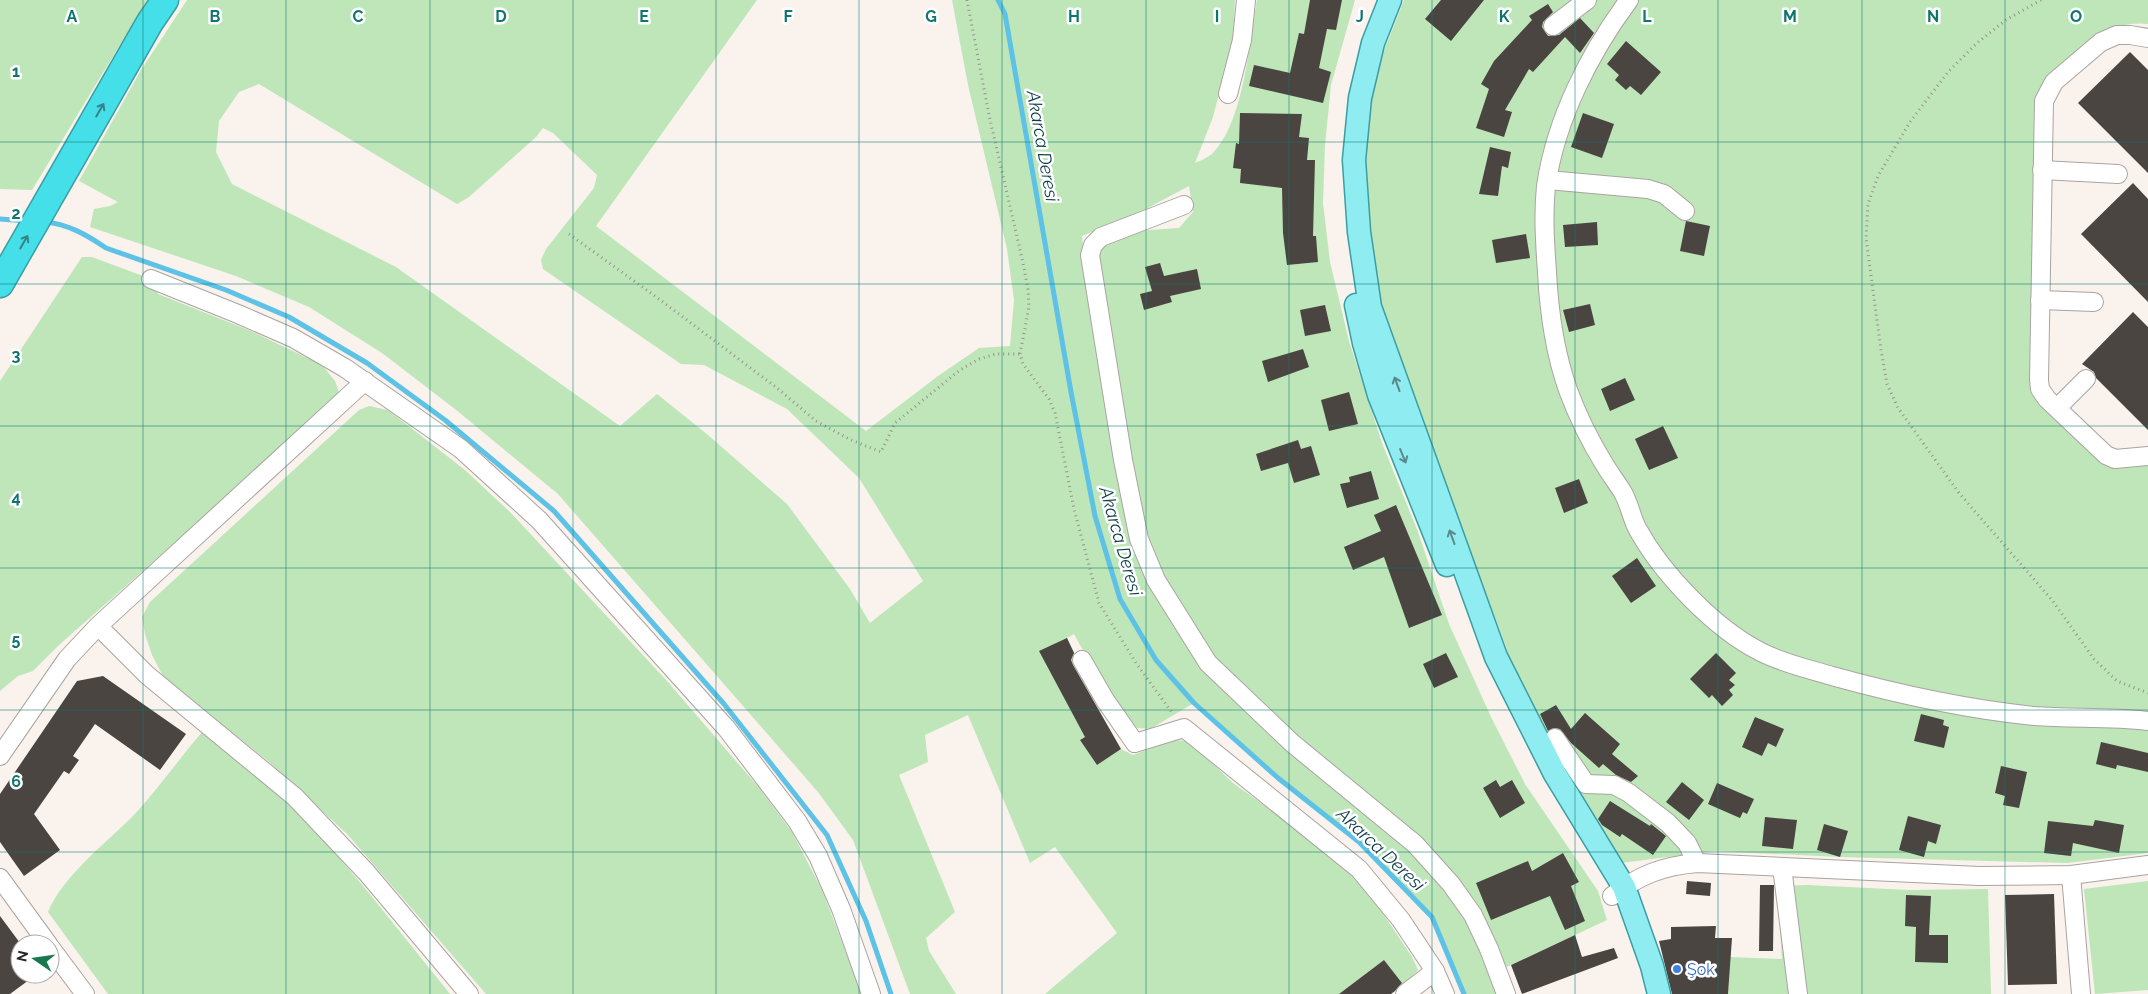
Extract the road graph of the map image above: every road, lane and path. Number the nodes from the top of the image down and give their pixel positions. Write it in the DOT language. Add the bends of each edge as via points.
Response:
graph roads {
  1 [pos="165,0"];
  2 [pos="967,0"];
  3 [pos="1246,0"];
  4 [pos="1376,0"];
  5 [pos="1390,0"];
  6 [pos="1587,0"];
  7 [pos="1629,0"];
  8 [pos="2041,0"];
  9 [pos="1553,26"];
  10 [pos="2148,38"];
  11 [pos="1228,94"];
  12 [pos="2042,170"];
  13 [pos="2118,174"];
  14 [pos="1548,180"];
  15 [pos="1184,206"];
  16 [pos="1685,211"];
  17 [pos="569,234"];
  18 [pos="151,280"];
  19 [pos="0,284"];
  20 [pos="2040,300"];
  21 [pos="2094,302"];
  22 [pos="1020,354"];
  23 [pos="2086,379"];
  24 [pos="365,381"];
  25 [pos="2057,408"];
  26 [pos="2148,456"];
  27 [pos="98,626"];
  28 [pos="1082,660"];
  29 [pos="2148,692"];
  30 [pos="2148,721"];
  31 [pos="1184,728"];
  32 [pos="1555,738"];
  33 [pos="0,756"];
  34 [pos="1697,863"];
  35 [pos="2148,866"];
  36 [pos="1782,867"];
  37 [pos="2071,874"];
  38 [pos="0,878"];
  39 [pos="1618,891"];
  40 [pos="41,934"];
  41 [pos="60,960"];
  42 [pos="1434,971"];
  43 [pos="85,994"];
  44 [pos="469,994"];
  45 [pos="871,994"];
  46 [pos="1405,994"];
  47 [pos="1446,994"];
  48 [pos="1506,994"];
  49 [pos="1644,994"];
  50 [pos="1659,994"];
  51 [pos="1798,994"];
  52 [pos="2081,994"];
  19 -- 1 [label="highway, one-way"];
  2 -- 22 [label="path" via="1028,288 1029,307"];
  3 -- 11 [label="street" via="1242,40"];
  4 -- 39 [label="main road, one-way" via="1357,53 1350,85 1341,164 1348,256 1364,343 1379,395 1508,717 1545,787 1598,870"];
  39 -- 5 [label="main road, one-way" via="1496,657 1370,307 1359,232 1354,160 1360,98 1373,43"];
  6 -- 9 [label="street"];
  7 -- 14 [label="street" via="1605,34 1567,111"];
  8 -- 29 [label="path" via="2006,20 1948,72 1910,122 1878,176 1868,204 1866,238 1881,350 1887,384 1898,408 1959,493 2052,600 2094,659 2117,681"];
  10 -- 12 [label="street" via="2117,35 2101,42 2054,82 2044,101"];
  12 -- 13 [label="street"];
  12 -- 20 [label="street"];
  14 -- 16 [label="street" via="1648,189 1664,194"];
  14 -- 30 [label="street" via="1544,215 1548,299 1568,389 1586,433 1623,492 1636,526 1650,549 1679,584 1728,633 1763,654 1808,669 1867,686 1948,703 2032,716"];
  15 -- 48 [label="street" via="1101,237 1093,245 1090,255 1139,539 1156,580 1208,663 1292,742 1415,844 1451,884 1489,948"];
  17 -- 22 [label="path" via="659,298 816,421 881,452 895,423 960,370 987,356"];
  18 -- 24 [label="street" via="293,338"];
  20 -- 21 [label="street"];
  20 -- 25 [label="street" via="2040,389"];
  22 -- 31 [label="path" via="1023,364 1055,413 1074,509 1099,603 1136,663"];
  23 -- 25 [label="street"];
  24 -- 27 [label="street"];
  24 -- 45 [label="street" via="461,449 539,520 727,729 798,821 818,856"];
  25 -- 26 [label="street" via="2106,455 2115,459"];
  27 -- 33 [label="street" via="66,659"];
  27 -- 44 [label="street" via="147,675 295,797 366,873"];
  28 -- 31 [label="street" via="1135,743"];
  31 -- 42 [label="street" via="1359,869 1401,920"];
  32 -- 34 [label="street" via="1586,784 1614,785 1629,793 1687,843"];
  34 -- 36 [label="street"];
  34 -- 39 [label="street" via="1671,866 1646,874"];
  35 -- 37 [label="street"];
  36 -- 37 [label="street" via="1979,876"];
  36 -- 51 [label="street"];
  37 -- 52 [label="street"];
  38 -- 40 [label="street"];
  39 -- 49 [label="main road"];
  39 -- 50 [label="main road" via="1652,966"];
  41 -- 43 [label="street"];
  42 -- 46 [label="street"];
  42 -- 47 [label="street"];
}
